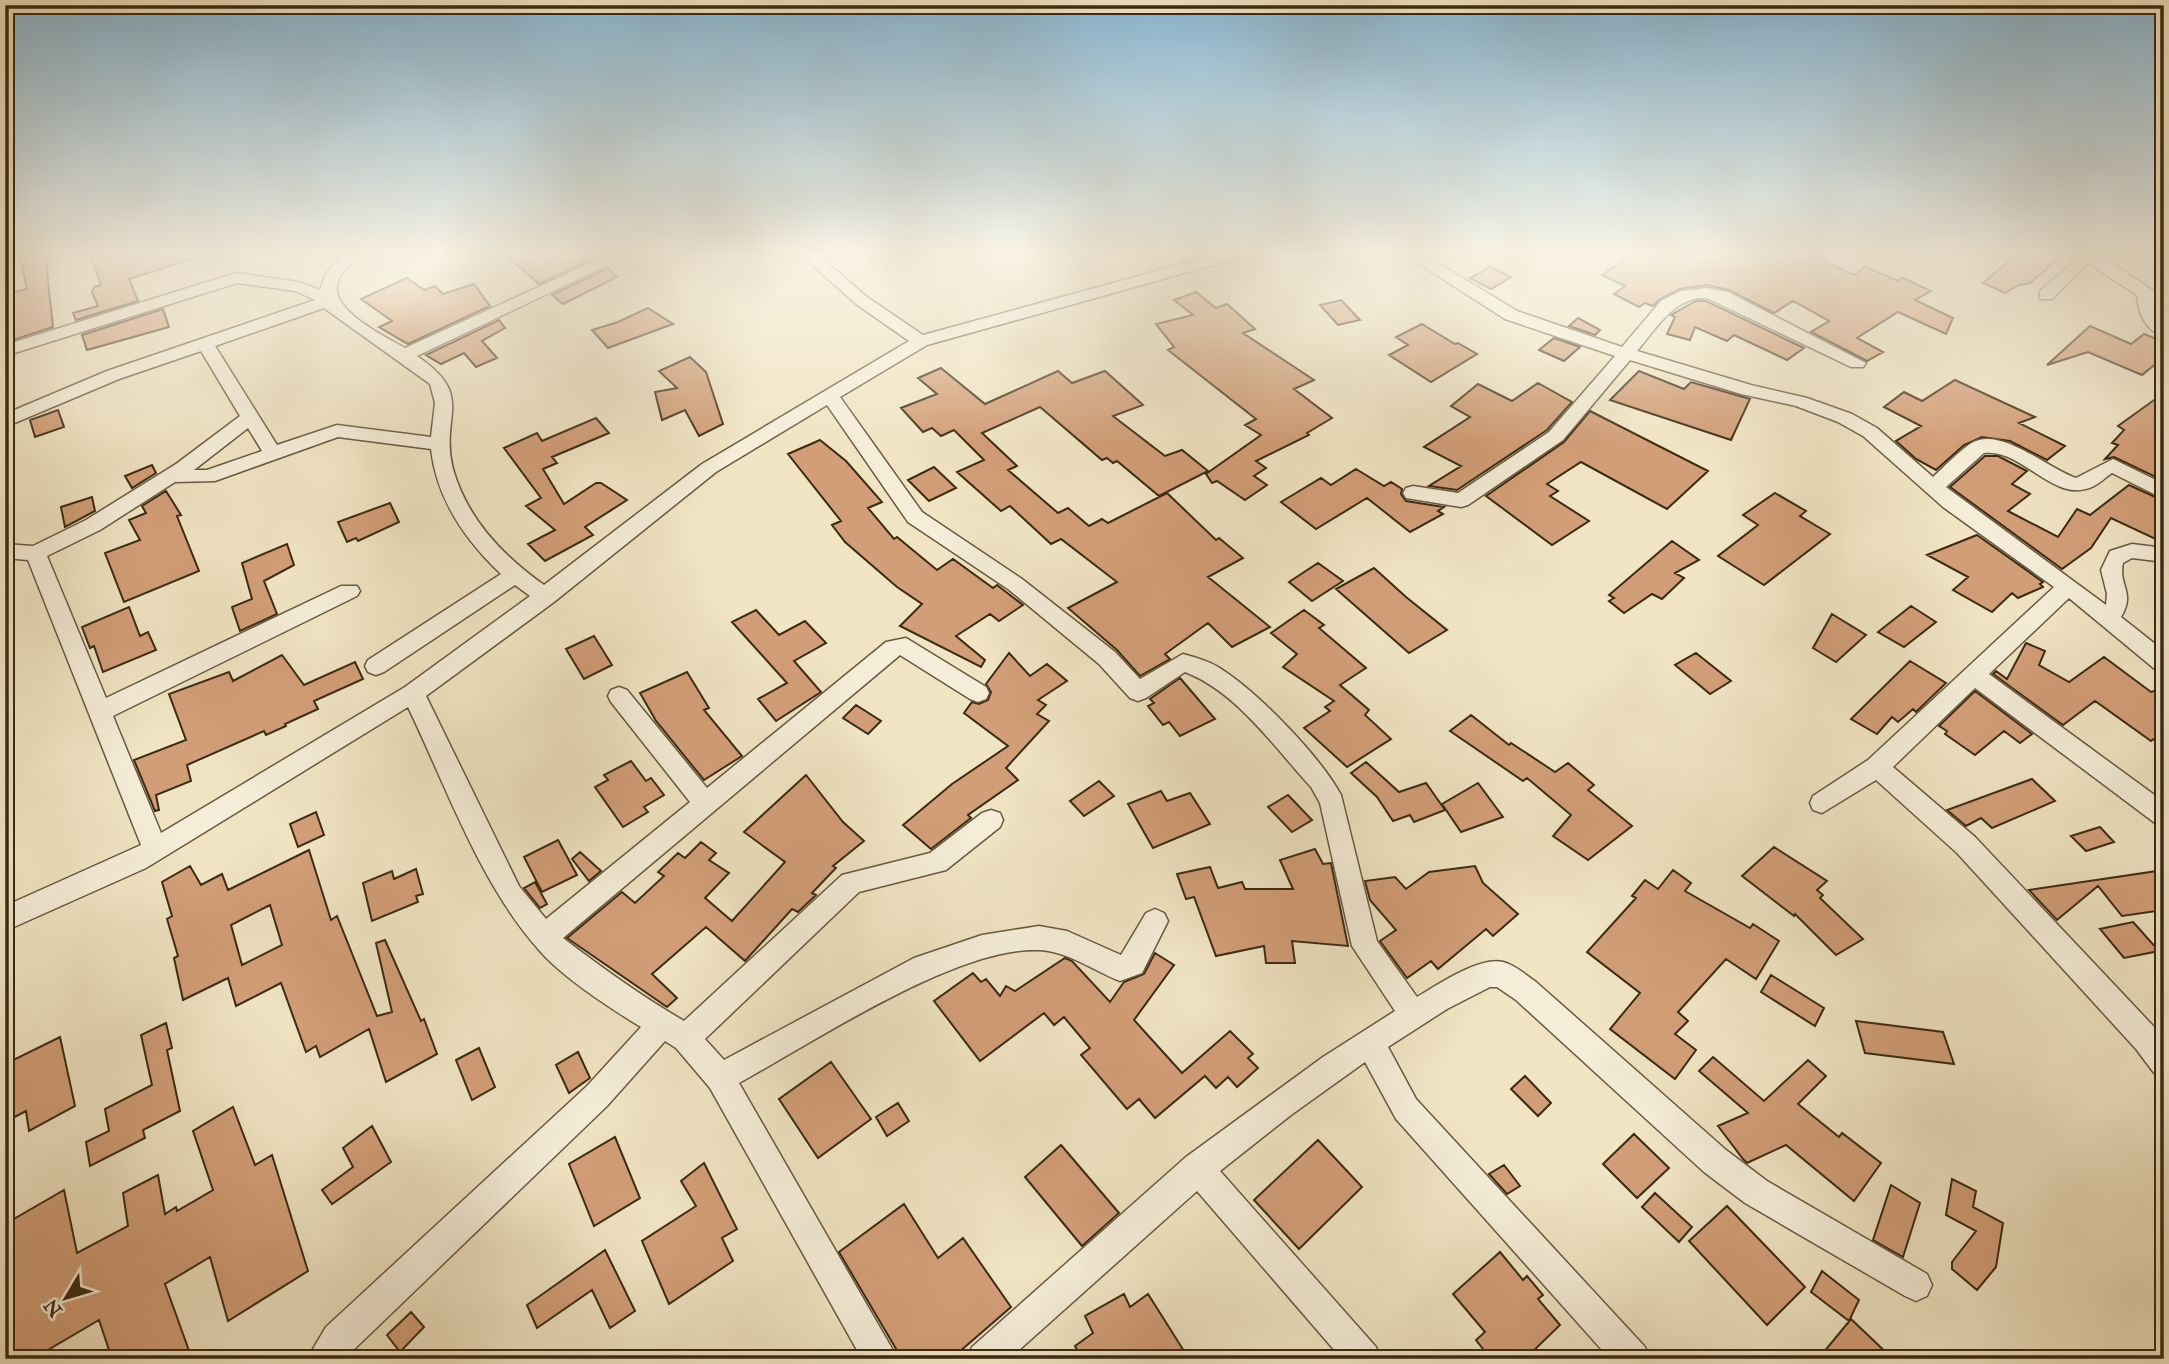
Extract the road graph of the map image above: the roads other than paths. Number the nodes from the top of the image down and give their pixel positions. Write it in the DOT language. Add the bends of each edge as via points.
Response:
graph roads {
  1 [pos="107,318"];
  2 [pos="287,318"];
  3 [pos="342,318"];
  4 [pos="486,318"];
  5 [pos="881,318"];
  6 [pos="1006,318"];
  7 [pos="1522,318"];
  8 [pos="1656,318"];
  9 [pos="1766,318"];
  10 [pos="2151,318"];
  11 [pos="2164,331"];
  12 [pos="921,341"];
  13 [pos="206,345"];
  14 [pos="5,351"];
  15 [pos="1626,353"];
  16 [pos="407,354"];
  17 [pos="1857,363"];
  18 [pos="830,395"];
  19 [pos="251,416"];
  20 [pos="5,421"];
  21 [pos="440,444"];
  22 [pos="272,452"];
  23 [pos="171,476"];
  24 [pos="1934,487"];
  25 [pos="1413,493"];
  26 [pos="2164,493"];
  27 [pos="5,551"];
  28 [pos="35,553"];
  29 [pos="2164,555"];
  30 [pos="513,576"];
  31 [pos="2068,586"];
  32 [pos="349,591"];
  33 [pos="546,597"];
  34 [pos="2109,617"];
  35 [pos="2164,664"];
  36 [pos="376,666"];
  37 [pos="1975,676"];
  38 [pos="413,693"];
  39 [pos="978,694"];
  40 [pos="619,696"];
  41 [pos="101,711"];
  42 [pos="1877,767"];
  43 [pos="705,803"];
  44 [pos="1822,803"];
  45 [pos="2164,816"];
  46 [pos="991,820"];
  47 [pos="155,849"];
  48 [pos="5,919"];
  49 [pos="1155,921"];
  50 [pos="544,937"];
  51 [pos="1414,1015"];
  52 [pos="675,1030"];
  53 [pos="1370,1042"];
  54 [pos="2164,1063"];
  55 [pos="720,1078"];
  56 [pos="1197,1168"];
  57 [pos="1916,1285"];
  58 [pos="324,1359"];
  59 [pos="881,1359"];
  60 [pos="984,1359"];
  61 [pos="1364,1359"];
  62 [pos="1633,1359"];
  1 -- 14 [label="street"];
  2 -- 13 [label="street"];
  3 -- 16 [label="street"];
  4 -- 16 [label="street"];
  5 -- 12 [label="street"];
  6 -- 12 [label="street"];
  7 -- 15 [label="street"];
  8 -- 15 [label="street"];
  9 -- 17 [label="street"];
  10 -- 11 [label="street"];
  12 -- 18 [label="street"];
  13 -- 19 [label="street"];
  13 -- 20 [label="street" via="113,375"];
  15 -- 24 [label="street" via="1845,418 1890,447"];
  15 -- 25 [label="street" via="1556,436 1480,489 1461,500"];
  16 -- 21 [label="street" via="437,381 444,394"];
  18 -- 33 [label="street" via="709,468"];
  18 -- 51 [label="street" via="915,517 1015,584 1107,657 1138,692 1183,662 1223,681 1272,726 1328,792 1365,946"];
  19 -- 22 [label="street"];
  19 -- 23 [label="street"];
  21 -- 22 [label="street" via="337,431"];
  21 -- 30 [label="street" via="452,500"];
  22 -- 23 [label="street" via="208,476"];
  23 -- 28 [label="street" via="87,531"];
  24 -- 26 [label="street" via="1986,445 2070,483 2086,483 2113,466"];
  24 -- 31 [label="street"];
  27 -- 28 [label="street"];
  28 -- 41 [label="street"];
  29 -- 34 [label="street" via="2137,550 2114,559 2111,568 2119,596"];
  30 -- 33 [label="street"];
  30 -- 36 [label="street"];
  31 -- 34 [label="street"];
  31 -- 37 [label="street"];
  32 -- 41 [label="street"];
  33 -- 38 [label="street"];
  34 -- 35 [label="street"];
  37 -- 42 [label="street"];
  37 -- 45 [label="street"];
  38 -- 47 [label="street"];
  38 -- 50 [label="street" via="510,894"];
  39 -- 43 [label="street" via="900,646"];
  40 -- 43 [label="street"];
  41 -- 47 [label="street"];
  42 -- 44 [label="street"];
  42 -- 54 [label="street" via="1966,845"];
  43 -- 50 [label="street"];
  46 -- 52 [label="street" via="937,862 852,883"];
  47 -- 48 [label="street"];
  49 -- 55 [label="street" via="1126,967 1111,965 1067,943 1040,938 982,947 924,967"];
  50 -- 52 [label="street" via="587,976"];
  51 -- 53 [label="street"];
  51 -- 57 [label="street" via="1480,978 1501,974 1756,1192"];
  52 -- 55 [label="street"];
  52 -- 58 [label="street" via="597,1096 338,1339"];
  53 -- 56 [label="street"];
  53 -- 62 [label="street" via="1406,1109"];
  55 -- 59 [label="street"];
  56 -- 60 [label="street"];
  56 -- 61 [label="street"];
}
